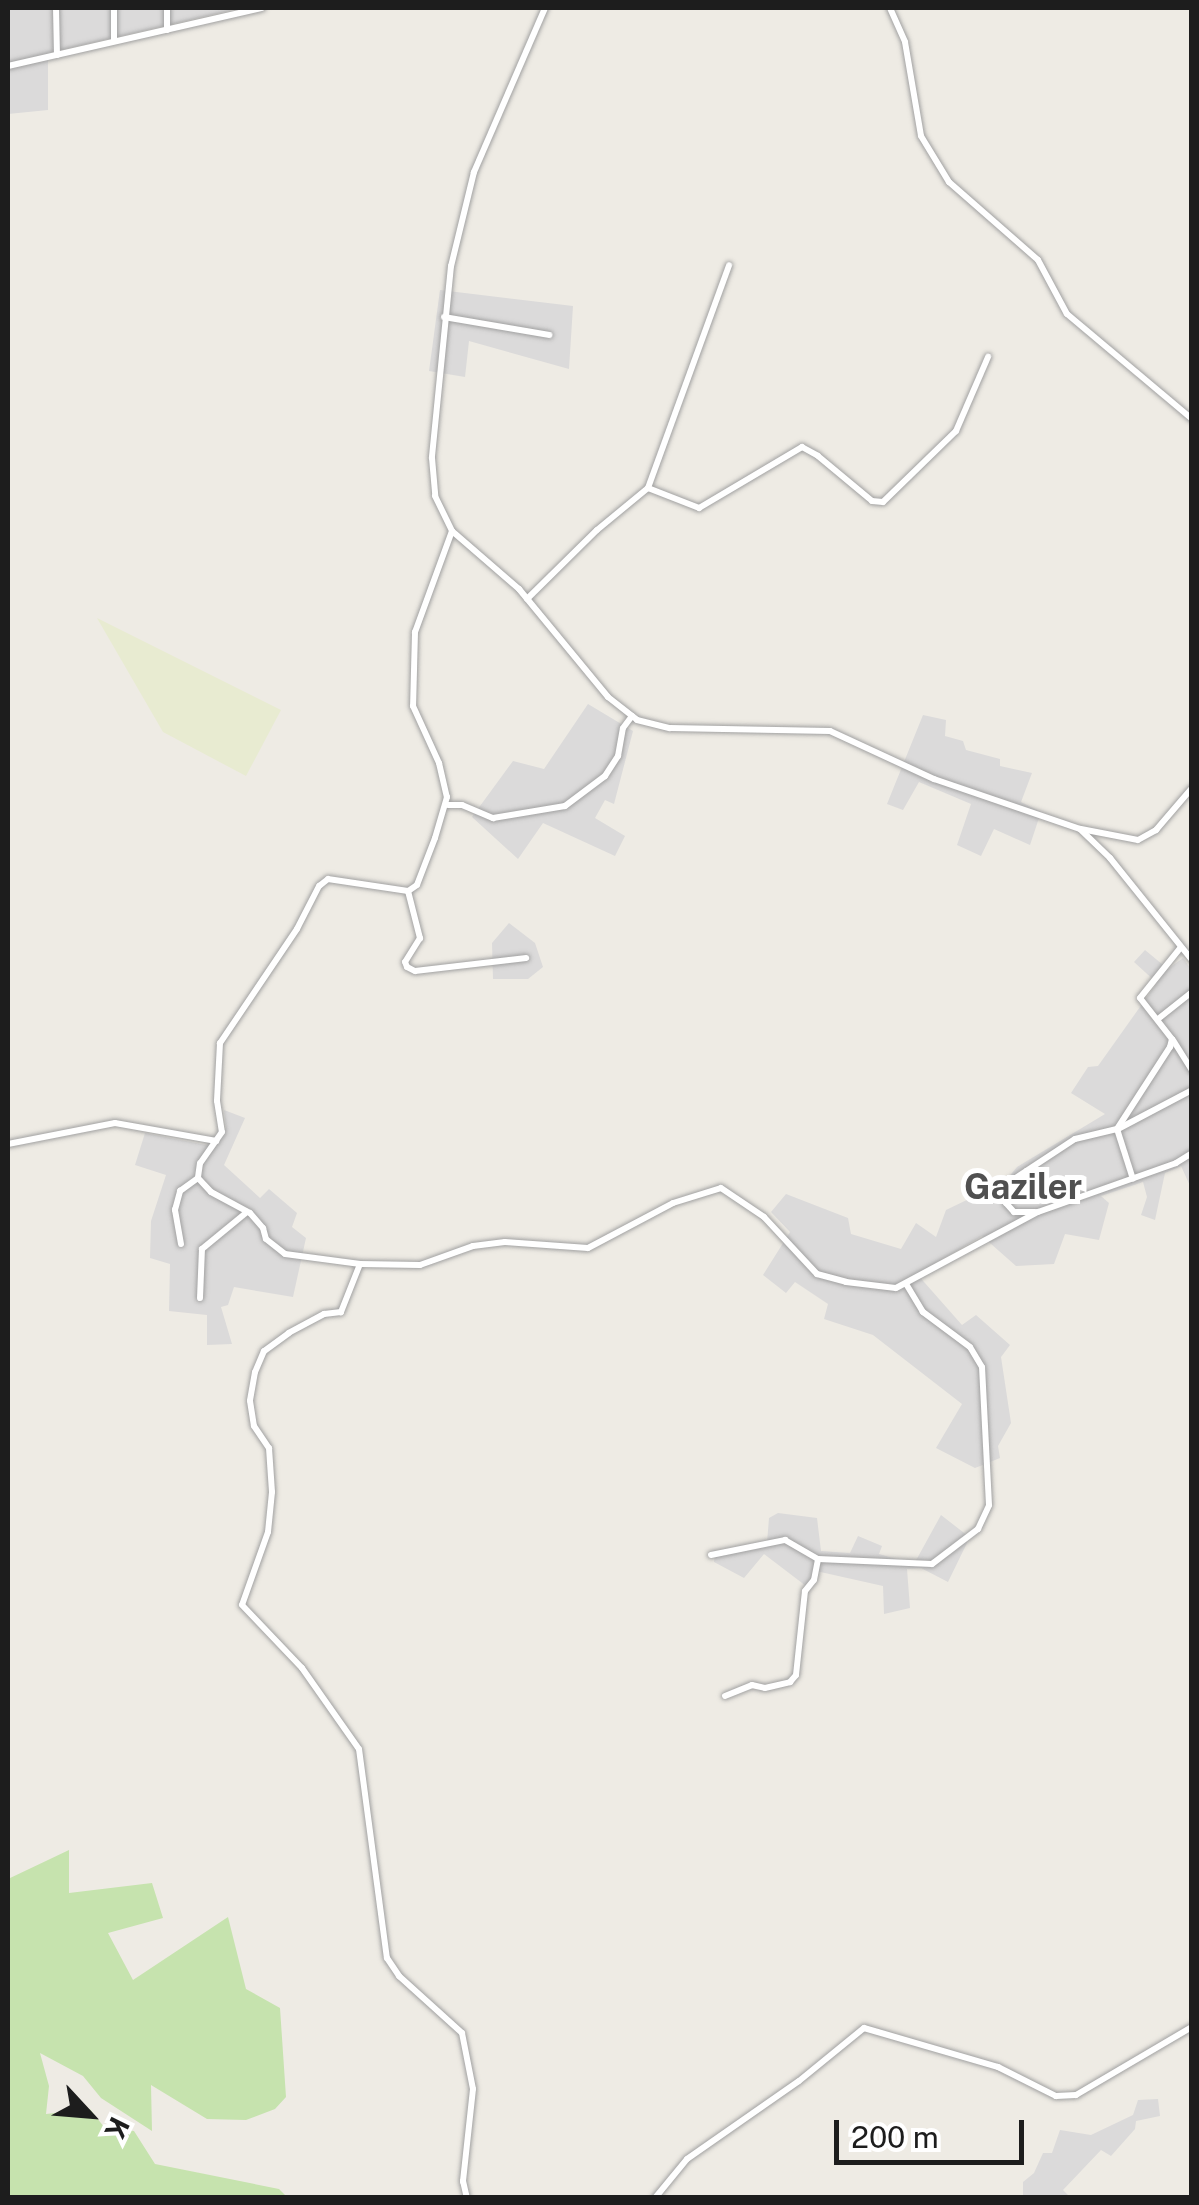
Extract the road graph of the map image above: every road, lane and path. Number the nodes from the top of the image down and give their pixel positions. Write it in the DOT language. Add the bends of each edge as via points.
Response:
graph roads {
  1 [pos="56,8"];
  2 [pos="114,8"];
  3 [pos="167,8"];
  4 [pos="222,8"];
  5 [pos="262,8"];
  6 [pos="545,8"];
  7 [pos="890,8"];
  8 [pos="222,18"];
  9 [pos="167,30"];
  10 [pos="114,41"];
  11 [pos="57,54"];
  12 [pos="8,66"];
  13 [pos="729,265"];
  14 [pos="444,317"];
  15 [pos="549,335"];
  16 [pos="988,357"];
  17 [pos="1192,419"];
  18 [pos="648,488"];
  19 [pos="452,531"];
  20 [pos="527,599"];
  21 [pos="632,716"];
  22 [pos="1192,788"];
  23 [pos="448,805"];
  24 [pos="1080,829"];
  25 [pos="408,891"];
  26 [pos="1181,947"];
  27 [pos="526,958"];
  28 [pos="1192,960"];
  29 [pos="1192,992"];
  30 [pos="1158,1018"];
  31 [pos="1172,1039"];
  32 [pos="1192,1070"];
  33 [pos="1192,1090"];
  34 [pos="1117,1129"];
  35 [pos="216,1141"];
  36 [pos="8,1144"];
  37 [pos="1192,1153"];
  38 [pos="198,1178"];
  39 [pos="1133,1179"];
  40 [pos="247,1212"];
  41 [pos="1038,1212"];
  42 [pos="181,1244"];
  43 [pos="360,1264"];
  44 [pos="906,1284"];
  45 [pos="200,1298"];
  46 [pos="710,1555"];
  47 [pos="818,1558"];
  48 [pos="725,1696"];
  49 [pos="1192,2027"];
  50 [pos="467,2198"];
  51 [pos="655,2198"];
  1 -- 11 [label="street"];
  2 -- 10 [label="street"];
  3 -- 9 [label="street"];
  4 -- 8 [label="street"];
  5 -- 8 [label="street"];
  6 -- 14 [label="street" via="474,172"];
  7 -- 17 [label="street" via="905,42 921,136 949,182 1038,260 1067,314"];
  8 -- 9 [label="street"];
  9 -- 10 [label="street"];
  10 -- 11 [label="street"];
  11 -- 12 [label="street"];
  13 -- 18 [label="street"];
  14 -- 15 [label="street"];
  14 -- 19 [label="street" via="432,458 436,496"];
  16 -- 18 [label="street" via="956,431 883,502 802,448 699,508"];
  18 -- 20 [label="street"];
  19 -- 20 [label="street"];
  19 -- 23 [label="street" via="415,632 413,706 439,763"];
  20 -- 21 [label="street" via="608,697"];
  21 -- 23 [label="street" via="605,776 576,801 504,817"];
  21 -- 24 [label="street" via="670,728 830,731 934,779"];
  22 -- 24 [label="street" via="1156,830 1138,840"];
  23 -- 25 [label="street" via="417,885"];
  24 -- 26 [label="street"];
  25 -- 27 [label="street" via="420,938 406,967"];
  25 -- 35 [label="street" via="328,879 319,886 220,1043 222,1132"];
  26 -- 28 [label="street"];
  26 -- 30 [label="street" via="1140,998"];
  29 -- 30 [label="street"];
  30 -- 31 [label="street"];
  31 -- 32 [label="street"];
  31 -- 34 [label="street"];
  33 -- 34 [label="street"];
  34 -- 39 [label="street"];
  34 -- 41 [label="street" via="1075,1139 1008,1182 1006,1204 1014,1212"];
  35 -- 36 [label="street" via="115,1123"];
  35 -- 38 [label="street"];
  37 -- 39 [label="street"];
  38 -- 40 [label="street"];
  38 -- 42 [label="street" via="180,1191 175,1210"];
  39 -- 41 [label="street"];
  40 -- 43 [label="street" via="286,1254"];
  40 -- 45 [label="street" via="202,1248"];
  41 -- 44 [label="street"];
  43 -- 44 [label="street" via="420,1265 505,1242 588,1248 674,1203 721,1188 764,1217 817,1274 896,1288"];
  43 -- 50 [label="street" via="341,1312 289,1333 264,1351 256,1372 250,1400 254,1426 269,1448 272,1492 268,1532 242,1605 302,1668 360,1749 387,1958 462,2033 473,2089"];
  44 -- 47 [label="street" via="923,1312 970,1347 982,1367 989,1505 978,1529 932,1564"];
  46 -- 47 [label="street" via="785,1540"];
  47 -- 48 [label="street" via="805,1592 796,1675 790,1682 752,1685"];
  49 -- 51 [label="street" via="1076,2095 1056,2096 998,2068 864,2028 687,2158"];
}
